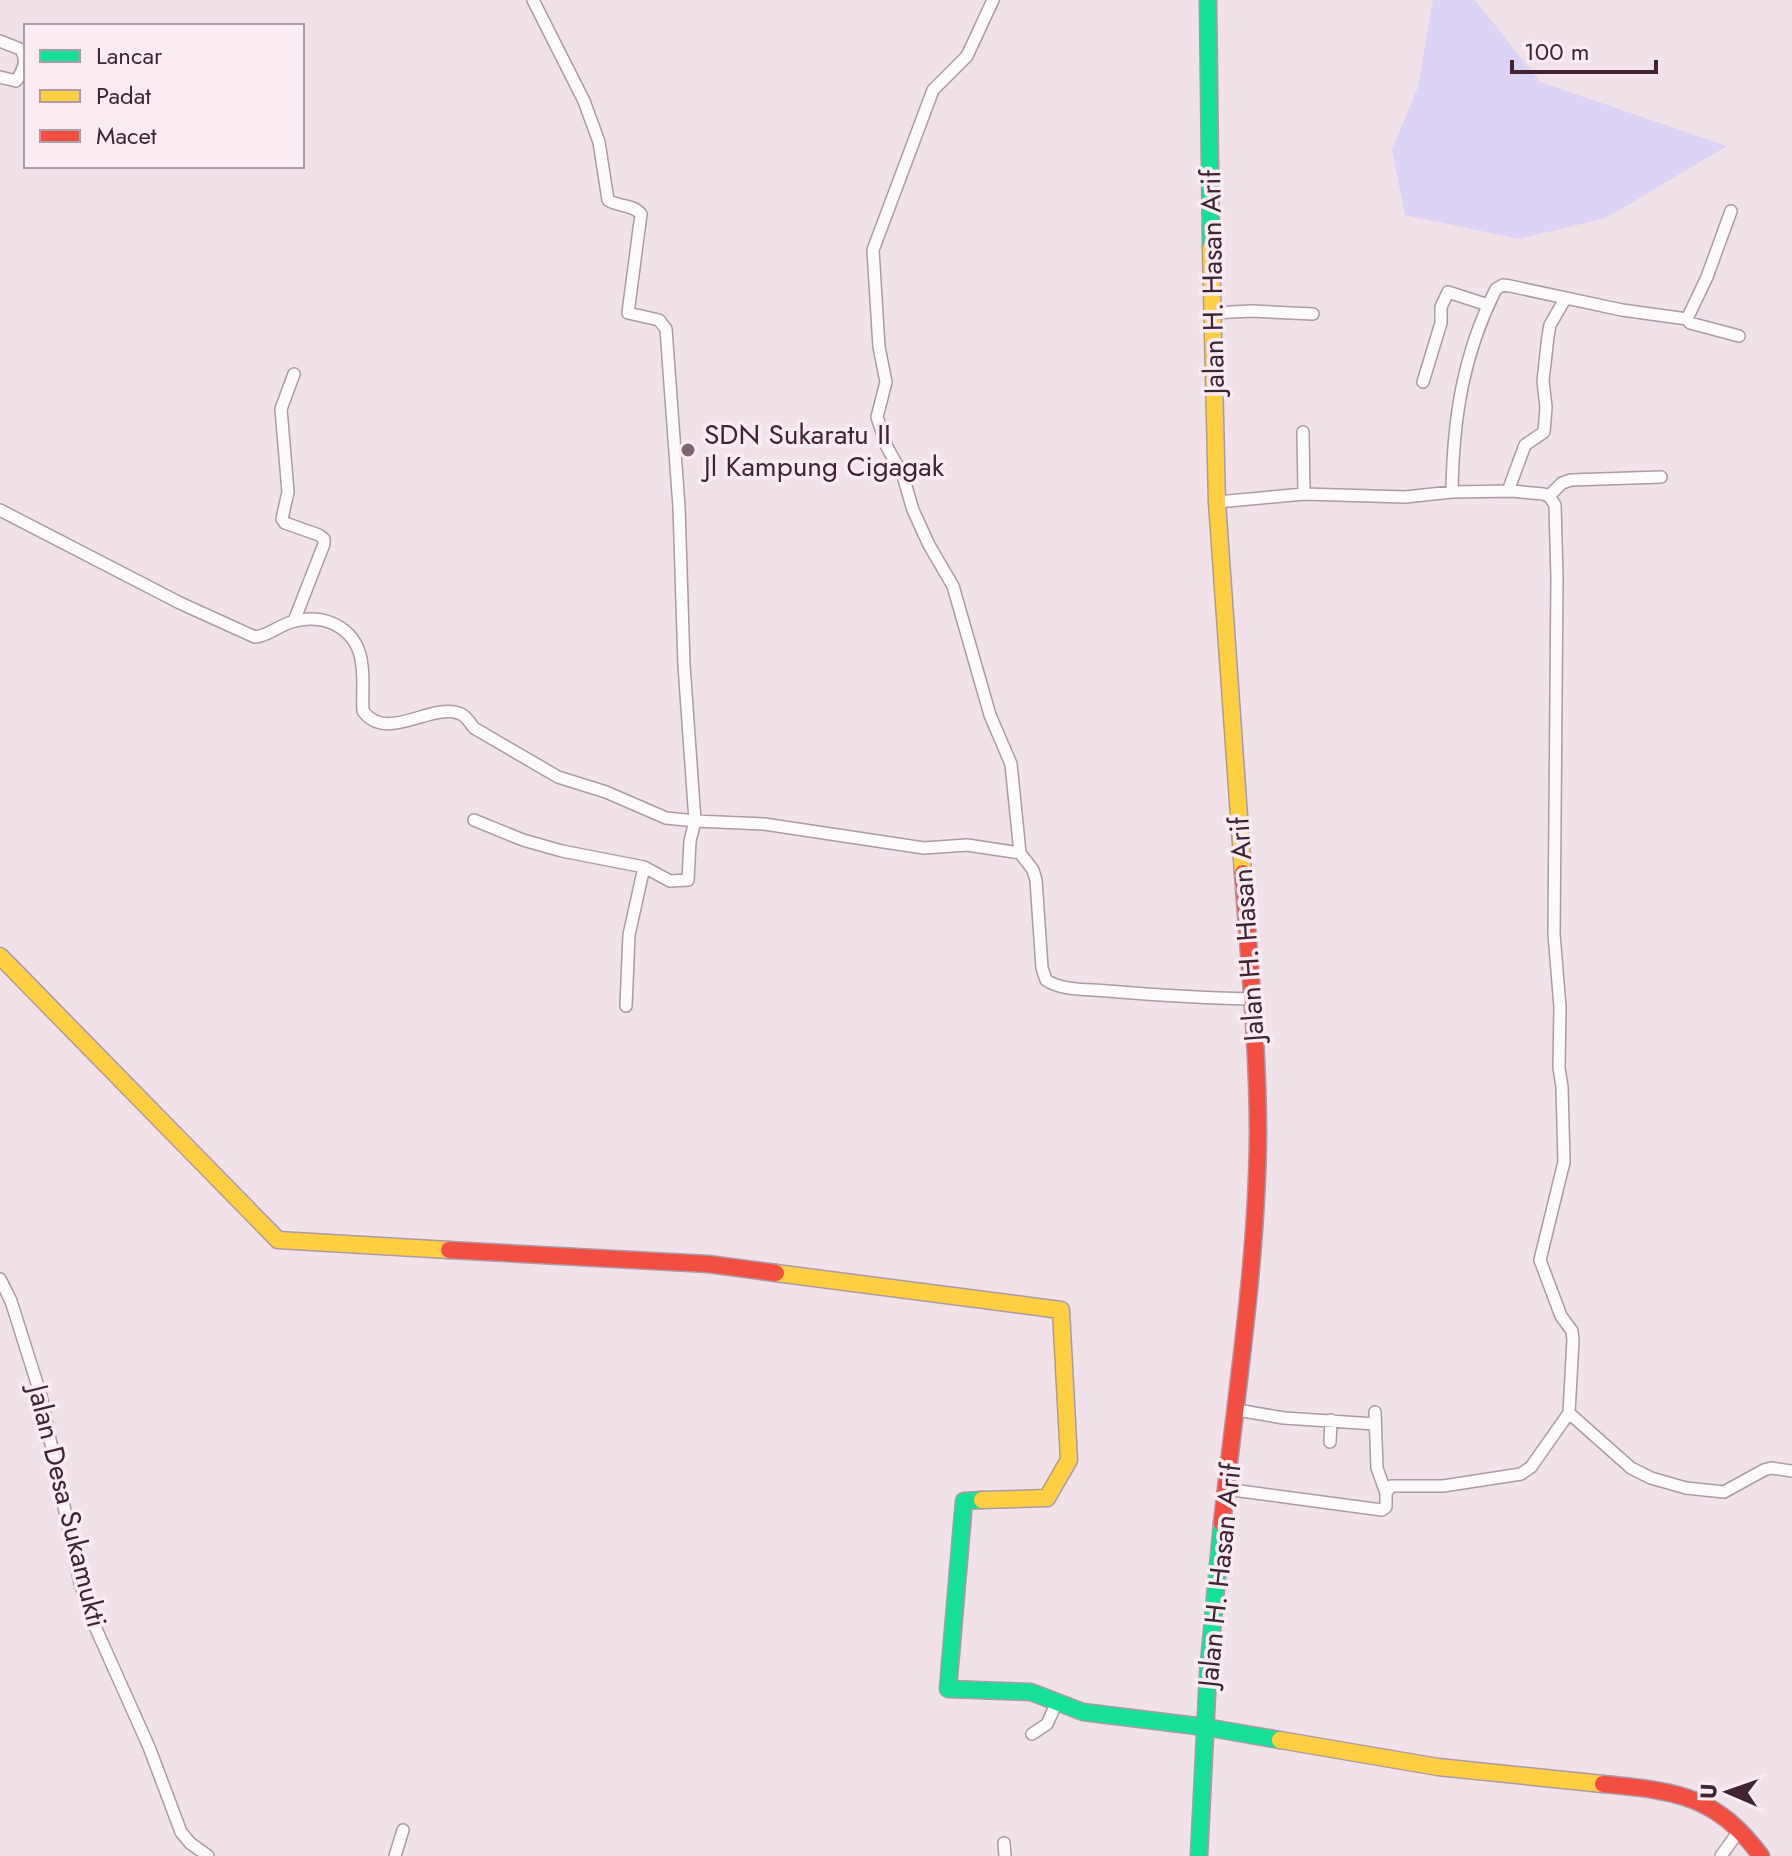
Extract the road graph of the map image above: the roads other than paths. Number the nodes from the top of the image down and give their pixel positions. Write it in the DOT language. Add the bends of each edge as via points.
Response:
graph roads {
  1 [pos="533,0"];
  2 [pos="993,0"];
  3 [pos="1208,0"];
  4 [pos="0,41"];
  5 [pos="0,77"];
  6 [pos="1731,211"];
  7 [pos="1565,299"];
  8 [pos="1488,305"];
  9 [pos="1212,313"];
  10 [pos="1313,314"];
  11 [pos="1687,319"];
  12 [pos="1739,336"];
  13 [pos="294,374"];
  14 [pos="1423,382"];
  15 [pos="1303,432"];
  16 [pos="1661,477"];
  17 [pos="1508,491"];
  18 [pos="1452,492"];
  19 [pos="1304,494"];
  20 [pos="1549,496"];
  21 [pos="1217,502"];
  22 [pos="0,510"];
  23 [pos="294,621"];
  24 [pos="474,820"];
  25 [pos="695,821"];
  26 [pos="1020,853"];
  27 [pos="644,867"];
  28 [pos="0,956"];
  29 [pos="1251,999"];
  30 [pos="626,1006"];
  31 [pos="0,1279"];
  32 [pos="1237,1410"];
  33 [pos="1569,1413"];
  34 [pos="1331,1420"];
  35 [pos="1330,1442"];
  36 [pos="1792,1471"];
  37 [pos="1225,1489"];
  38 [pos="1386,1493"];
  39 [pos="1057,1702"];
  40 [pos="1204,1730"];
  41 [pos="1032,1734"];
  42 [pos="403,1830"];
  43 [pos="1738,1832"];
  44 [pos="1723,1853"];
  45 [pos="208,1856"];
  46 [pos="395,1856"];
  47 [pos="1199,1856"];
  48 [pos="1761,1856"];
  1 -- 25 [label="street" via="584,101 599,142 608,200 641,214 628,313 659,320 666,329"];
  2 -- 26 [label="street" via="967,56 933,90 873,250 886,382 877,417 913,510 953,586 990,715 1011,764"];
  3 -- 9 [label="street, Jalan H. Hasan Arif"];
  4 -- 5 [label="street" via="20,49 24,58 16,81"];
  6 -- 11 [label="street"];
  7 -- 8 [label="street" via="1503,285"];
  7 -- 11 [label="street"];
  7 -- 17 [label="street" via="1548,336 1544,432 1525,445"];
  8 -- 14 [label="street" via="1448,292"];
  8 -- 18 [label="street" via="1455,416"];
  9 -- 10 [label="street"];
  9 -- 21 [label="street, Jalan H. Hasan Arif"];
  11 -- 12 [label="street"];
  13 -- 23 [label="street" via="281,409 288,492 282,519 324,539"];
  15 -- 19 [label="street"];
  16 -- 20 [label="street" via="1571,480"];
  17 -- 18 [label="street"];
  17 -- 20 [label="street"];
  18 -- 19 [label="street" via="1405,497"];
  19 -- 21 [label="street"];
  20 -- 33 [label="street" via="1557,524 1554,934 1564,1156 1540,1260 1573,1335"];
  21 -- 29 [label="street, Jalan H. Hasan Arif"];
  22 -- 23 [label="street" via="255,637"];
  23 -- 25 [label="street" via="327,621 351,634 362,666 363,711 370,718 403,723 439,712 458,713 474,728 558,777 666,818"];
  24 -- 27 [label="street" via="562,851"];
  25 -- 26 [label="street" via="764,824 924,848 967,845"];
  25 -- 27 [label="street" via="688,880 670,881"];
  26 -- 29 [label="street" via="1036,880 1042,968 1051,984 1182,998"];
  27 -- 30 [label="street" via="629,935"];
  28 -- 39 [label="street" via="278,1240 708,1264 1061,1310 1069,1460 1047,1498 964,1501 948,1689 1015,1691"];
  29 -- 32 [label="street, Jalan H. Hasan Arif" via="1259,1162"];
  31 -- 45 [label="street, Jalan Desa Sukamukti" via="41,1396 93,1622 181,1832"];
  32 -- 34 [label="street"];
  32 -- 37 [label="street, Jalan H. Hasan Arif"];
  33 -- 36 [label="street" via="1637,1472 1686,1488 1724,1492 1764,1470"];
  33 -- 38 [label="street" via="1531,1467 1519,1475 1443,1486 1391,1486"];
  34 -- 35 [label="street"];
  34 -- 38 [label="street" via="1375,1418 1377,1468"];
  37 -- 38 [label="street" via="1382,1510"];
  37 -- 40 [label="street, Jalan H. Hasan Arif"];
  39 -- 40 [label="street" via="1080,1712"];
  39 -- 41 [label="street" via="1047,1724"];
  40 -- 43 [label="street" via="1438,1767 1665,1790 1722,1814"];
  40 -- 47 [label="street, Jalan H. Hasan Arif"];
  42 -- 46 [label="street"];
  43 -- 44 [label="street"];
  43 -- 48 [label="street"];
}
